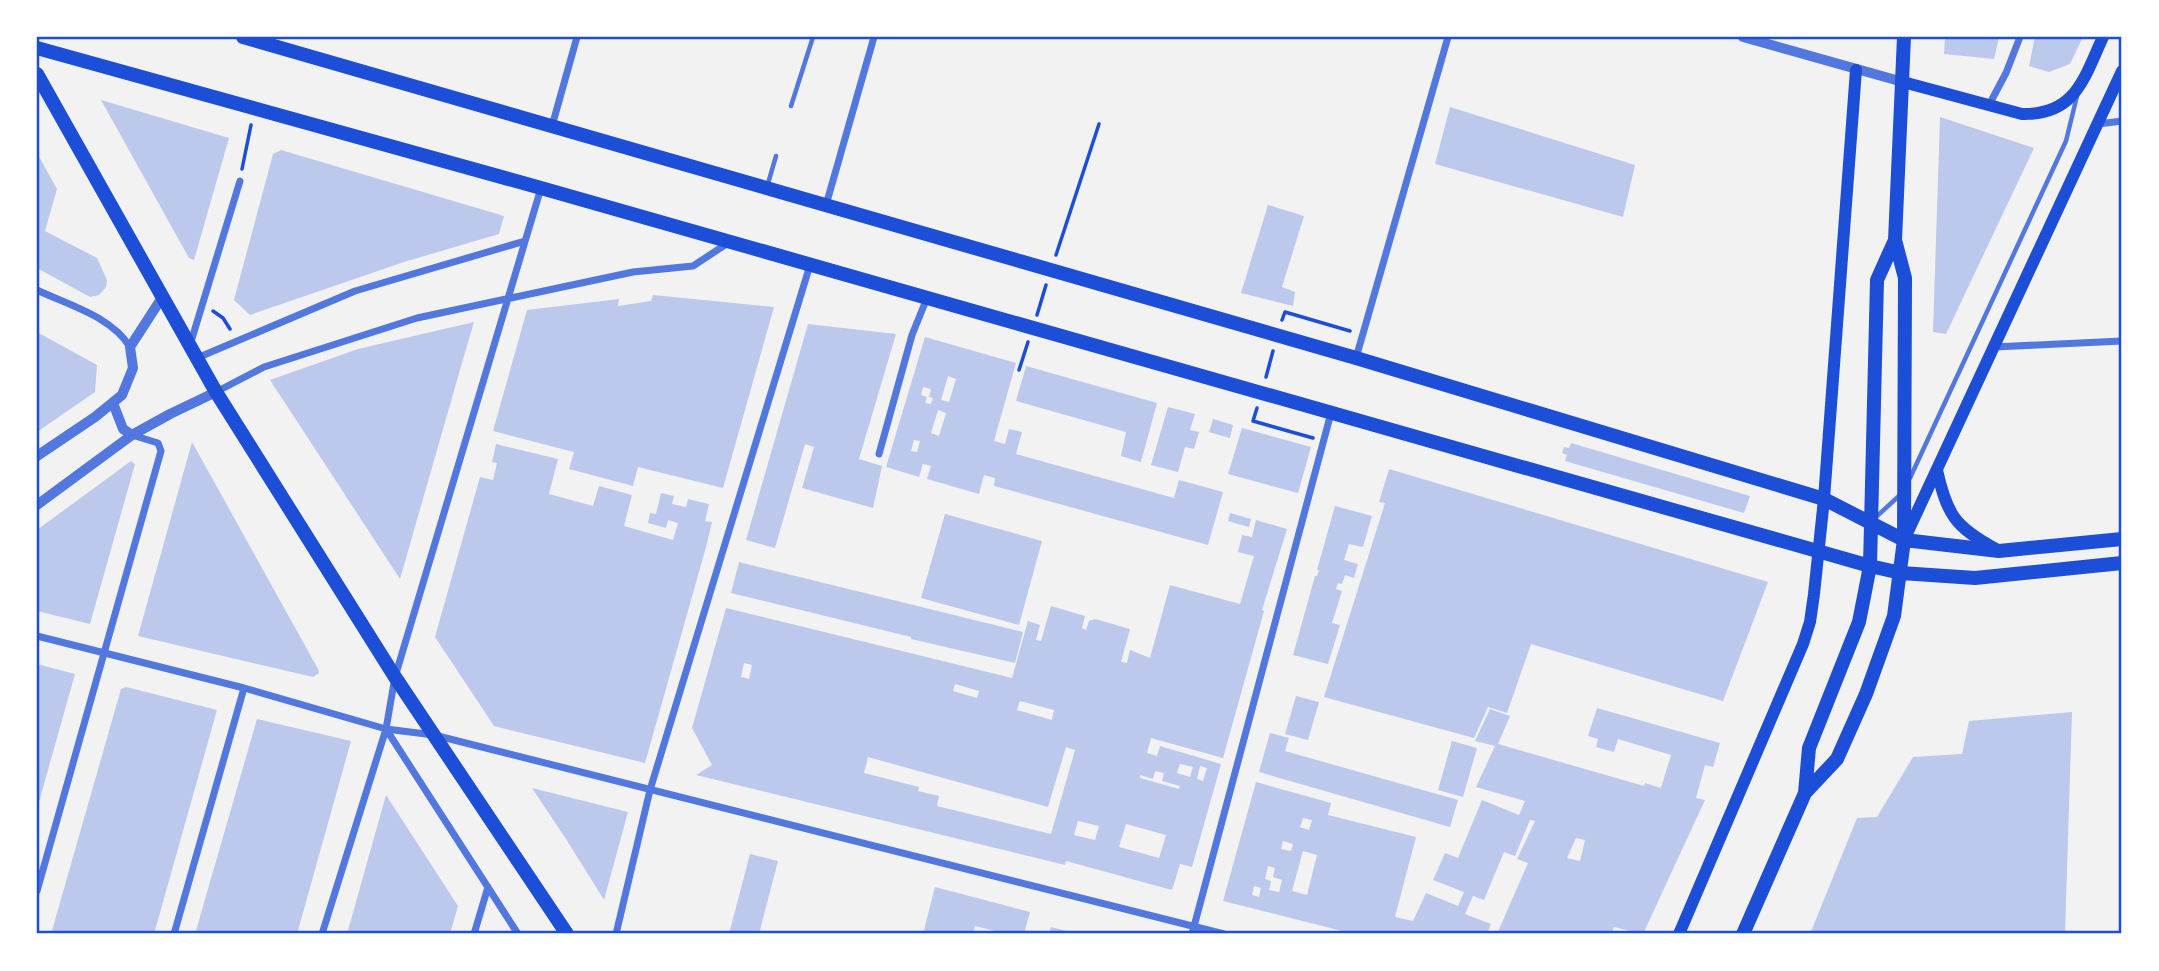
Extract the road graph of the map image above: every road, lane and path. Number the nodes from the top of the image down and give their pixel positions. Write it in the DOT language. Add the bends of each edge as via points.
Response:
graph roads {
  1 [pos="243,37"];
  2 [pos="577,37"];
  3 [pos="813,37"];
  4 [pos="874,37"];
  5 [pos="1448,37"];
  6 [pos="1743,37"];
  7 [pos="1905,37"];
  8 [pos="2020,37"];
  9 [pos="2103,37"];
  10 [pos="37,48"];
  11 [pos="1856,70"];
  12 [pos="2122,71"];
  13 [pos="37,74"];
  14 [pos="1903,82"];
  15 [pos="2078,92"];
  16 [pos="1989,105"];
  17 [pos="791,106"];
  18 [pos="255,108"];
  19 [pos="2122,121"];
  20 [pos="1099,124"];
  21 [pos="2098,124"];
  22 [pos="552,126"];
  23 [pos="776,156"];
  24 [pos="242,170"];
  25 [pos="240,181"];
  26 [pos="541,188"];
  27 [pos="767,188"];
  28 [pos="826,205"];
  29 [pos="1895,240"];
  30 [pos="525,241"];
  31 [pos="730,242"];
  32 [pos="810,265"];
  33 [pos="1052,266"];
  34 [pos="1048,279"];
  35 [pos="37,290"];
  36 [pos="163,296"];
  37 [pos="928,298"];
  38 [pos="508,299"];
  39 [pos="202,303"];
  40 [pos="1035,318"];
  41 [pos="1281,324"];
  42 [pos="230,329"];
  43 [pos="1031,331"];
  44 [pos="1362,335"];
  45 [pos="2122,341"];
  46 [pos="130,347"];
  47 [pos="1994,347"];
  48 [pos="1274,348"];
  49 [pos="194,351"];
  50 [pos="1356,358"];
  51 [pos="1019,370"];
  52 [pos="1264,385"];
  53 [pos="216,392"];
  54 [pos="1260,397"];
  55 [pos="113,403"];
  56 [pos="1332,412"];
  57 [pos="132,435"];
  58 [pos="1324,440"];
  59 [pos="879,454"];
  60 [pos="37,456"];
  61 [pos="1937,469"];
  62 [pos="1903,493"];
  63 [pos="1824,499"];
  64 [pos="37,505"];
  65 [pos="1870,523"];
  66 [pos="2122,539"];
  67 [pos="1904,540"];
  68 [pos="1999,551"];
  69 [pos="1818,553"];
  70 [pos="2122,563"];
  71 [pos="1870,566"];
  72 [pos="1901,573"];
  73 [pos="37,636"];
  74 [pos="104,653"];
  75 [pos="395,677"];
  76 [pos="244,688"];
  77 [pos="386,729"];
  78 [pos="434,735"];
  79 [pos="650,790"];
  80 [pos="1805,793"];
  81 [pos="488,887"];
  82 [pos="37,891"];
  83 [pos="1193,931"];
  84 [pos="174,934"];
  85 [pos="322,934"];
  86 [pos="474,934"];
  87 [pos="518,934"];
  88 [pos="567,934"];
  89 [pos="616,934"];
  90 [pos="1224,934"];
  91 [pos="1679,934"];
  92 [pos="1743,934"];
  1 -- 22 [label="main road"];
  2 -- 22 [label="street"];
  3 -- 17 [label="lane"];
  4 -- 28 [label="street"];
  5 -- 44 [label="street"];
  6 -- 11 [label="street"];
  7 -- 14 [label="main road"];
  8 -- 16 [label="street"];
  9 -- 15 [label="main road"];
  10 -- 18 [label="main road"];
  11 -- 14 [label="street"];
  11 -- 63 [label="main road"];
  12 -- 21 [label="main road"];
  13 -- 36 [label="main road"];
  14 -- 16 [label="main road"];
  14 -- 29 [label="main road"];
  15 -- 16 [label="main road" via="2039,115"];
  15 -- 62 [label="lane" via="2066,141"];
  18 -- 24 [label="path"];
  18 -- 26 [label="main road"];
  19 -- 21 [label="street"];
  20 -- 33 [label="path"];
  21 -- 47 [label="main road"];
  22 -- 27 [label="main road"];
  23 -- 27 [label="lane"];
  25 -- 39 [label="street"];
  26 -- 30 [label="street"];
  26 -- 31 [label="main road"];
  27 -- 28 [label="main road"];
  28 -- 50 [label="main road"];
  29 -- 62 [label="main road" via="1905,278"];
  29 -- 65 [label="main road" via="1877,280"];
  30 -- 38 [label="street"];
  30 -- 49 [label="street" via="355,291"];
  31 -- 32 [label="main road"];
  31 -- 38 [label="street" via="693,266 633,272"];
  32 -- 37 [label="main road"];
  32 -- 79 [label="street"];
  34 -- 40 [label="path"];
  35 -- 46 [label="street" via="105,322"];
  36 -- 46 [label="street"];
  36 -- 49 [label="main road"];
  37 -- 56 [label="main road"];
  37 -- 59 [label="street" via="912,335"];
  38 -- 53 [label="street" via="417,317 264,367"];
  38 -- 75 [label="street"];
  39 -- 42 [label="path"];
  39 -- 49 [label="street"];
  41 -- 44 [label="path" via="1285,312"];
  43 -- 51 [label="path"];
  44 -- 50 [label="street"];
  45 -- 47 [label="street"];
  46 -- 55 [label="street" via="133,368 122,395"];
  47 -- 61 [label="main road"];
  48 -- 52 [label="path"];
  49 -- 53 [label="main road"];
  50 -- 63 [label="main road"];
  53 -- 57 [label="street"];
  53 -- 75 [label="main road"];
  54 -- 58 [label="path" via="1253,421"];
  55 -- 57 [label="street" via="123,429"];
  55 -- 60 [label="street"];
  56 -- 58 [label="street"];
  56 -- 69 [label="main road"];
  57 -- 64 [label="street"];
  57 -- 74 [label="street" via="158,443 161,451"];
  58 -- 83 [label="street"];
  61 -- 67 [label="main road"];
  61 -- 68 [label="main road" via="1947,509 1968,532"];
  62 -- 65 [label="lane"];
  62 -- 67 [label="main road"];
  63 -- 65 [label="main road"];
  63 -- 69 [label="main road"];
  65 -- 67 [label="main road"];
  65 -- 71 [label="main road"];
  66 -- 68 [label="main road"];
  67 -- 68 [label="main road"];
  67 -- 72 [label="main road"];
  69 -- 71 [label="main road"];
  69 -- 91 [label="main road" via="1803,644"];
  70 -- 72 [label="main road" via="1975,578"];
  71 -- 72 [label="main road"];
  71 -- 80 [label="main road" via="1859,622 1809,748"];
  72 -- 80 [label="main road" via="1894,616 1866,694 1836,759"];
  73 -- 74 [label="street"];
  74 -- 76 [label="street"];
  74 -- 82 [label="street"];
  75 -- 77 [label="street"];
  75 -- 78 [label="main road"];
  76 -- 77 [label="street"];
  76 -- 84 [label="street"];
  77 -- 78 [label="street"];
  77 -- 81 [label="street"];
  77 -- 85 [label="street"];
  78 -- 79 [label="street"];
  78 -- 88 [label="main road"];
  79 -- 83 [label="street"];
  79 -- 89 [label="street"];
  80 -- 92 [label="main road"];
  81 -- 86 [label="street"];
  81 -- 87 [label="street"];
  83 -- 90 [label="street"];
}
